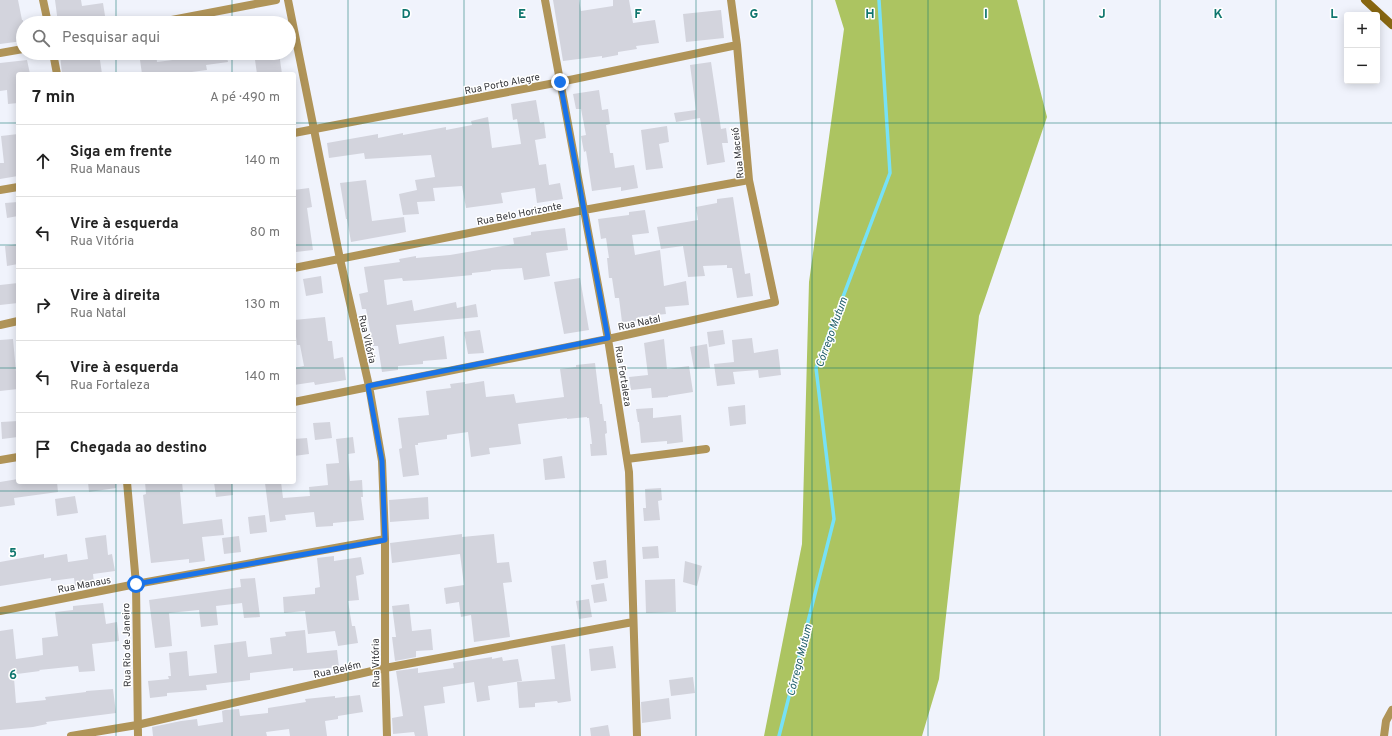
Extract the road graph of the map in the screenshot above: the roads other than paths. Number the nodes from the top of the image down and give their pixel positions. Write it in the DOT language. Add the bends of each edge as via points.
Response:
graph roads {
  1 [pos="43,0"];
  2 [pos="276,0"];
  3 [pos="288,0"];
  4 [pos="545,0"];
  5 [pos="731,0"];
  6 [pos="1365,0"];
  7 [pos="46,16"];
  8 [pos="193,16"];
  9 [pos="291,16"];
  10 [pos="1391,20"];
  11 [pos="296,40"];
  12 [pos="737,45"];
  13 [pos="16,50"];
  14 [pos="0,53"];
  15 [pos="54,60"];
  16 [pos="57,72"];
  17 [pos="560,82"];
  18 [pos="314,129"];
  19 [pos="296,133"];
  20 [pos="749,180"];
  21 [pos="16,187"];
  22 [pos="0,190"];
  23 [pos="584,210"];
  24 [pos="340,259"];
  25 [pos="296,268"];
  26 [pos="775,302"];
  27 [pos="16,321"];
  28 [pos="0,325"];
  29 [pos="608,338"];
  30 [pos="368,386"];
  31 [pos="296,402"];
  32 [pos="706,449"];
  33 [pos="16,457"];
  34 [pos="628,459"];
  35 [pos="0,460"];
  36 [pos="127,484"];
  37 [pos="385,540"];
  38 [pos="136,584"];
  39 [pos="0,610"];
  40 [pos="633,622"];
  41 [pos="385,668"];
  42 [pos="1392,710"];
  43 [pos="137,725"];
  44 [pos="71,736"];
  45 [pos="138,736"];
  46 [pos="387,736"];
  47 [pos="637,736"];
  48 [pos="1384,736"];
  1 -- 7 [label="street"];
  2 -- 8 [label="street"];
  3 -- 9 [label="street, Rua Vitória"];
  4 -- 17 [label="street, Rua Fortaleza"];
  5 -- 12 [label="street, Rua Maceió"];
  6 -- 10 [label="main road"];
  11 -- 18 [label="street, Rua Vitória"];
  12 -- 17 [label="street, Rua Porto Alegre"];
  12 -- 20 [label="street, Rua Maceió"];
  13 -- 14 [label="street"];
  15 -- 16 [label="street"];
  17 -- 18 [label="street, Rua Porto Alegre"];
  17 -- 23 [label="street, Rua Fortaleza"];
  18 -- 19 [label="street, Rua Porto Alegre"];
  18 -- 24 [label="street, Rua Vitória"];
  20 -- 23 [label="street, Rua Belo Horizonte"];
  20 -- 26 [label="street, Rua Maceió"];
  21 -- 22 [label="street"];
  23 -- 24 [label="street, Rua Belo Horizonte"];
  23 -- 29 [label="street, Rua Fortaleza"];
  24 -- 25 [label="street, Rua Belo Horizonte"];
  24 -- 30 [label="street, Rua Vitória"];
  26 -- 29 [label="street, Rua Natal"];
  27 -- 28 [label="street"];
  29 -- 30 [label="street, Rua Natal"];
  29 -- 34 [label="street, Rua Fortaleza"];
  30 -- 31 [label="street, Rua Natal"];
  30 -- 37 [label="street, Rua Vitória" via="382,461"];
  32 -- 34 [label="street"];
  33 -- 35 [label="street"];
  34 -- 40 [label="street, Rua Fortaleza"];
  36 -- 38 [label="street, Rua Rio de Janeiro"];
  37 -- 38 [label="street, Rua Manaus"];
  37 -- 41 [label="street, Rua Vitória"];
  38 -- 39 [label="street, Rua Manaus"];
  38 -- 43 [label="street, Rua Rio de Janeiro"];
  40 -- 41 [label="street, Rua Belém"];
  40 -- 47 [label="street, Rua Fortaleza"];
  41 -- 43 [label="street, Rua Belém"];
  41 -- 46 [label="street, Rua Vitória"];
  42 -- 48 [label="street" via="1386,721"];
  43 -- 44 [label="street, Rua Belém"];
  43 -- 45 [label="street, Rua Rio de Janeiro"];
}
